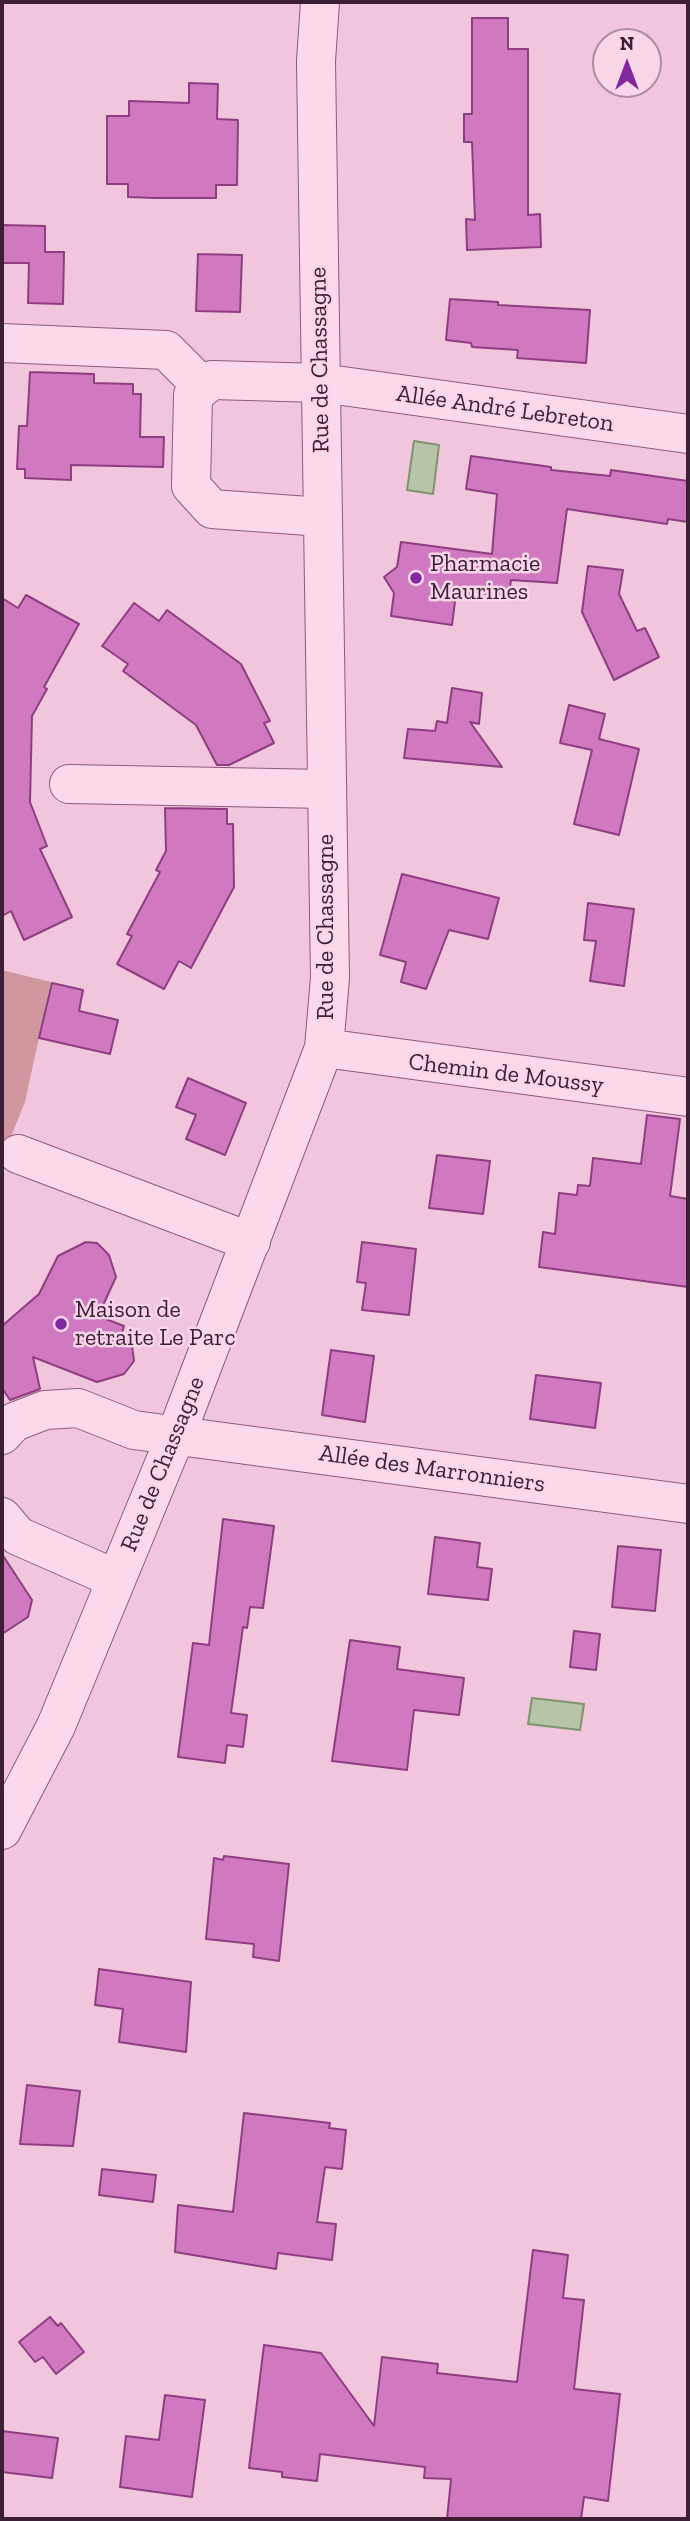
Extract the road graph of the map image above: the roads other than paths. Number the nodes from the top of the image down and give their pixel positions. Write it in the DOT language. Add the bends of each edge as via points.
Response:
graph roads {
  1 [pos="320,2"];
  2 [pos="2,343"];
  3 [pos="321,383"];
  4 [pos="203,387"];
  5 [pos="688,434"];
  6 [pos="322,517"];
  7 [pos="69,784"];
  8 [pos="325,789"];
  9 [pos="324,1048"];
  10 [pos="688,1097"];
  11 [pos="18,1154"];
  12 [pos="251,1242"];
  13 [pos="2,1435"];
  14 [pos="176,1435"];
  15 [pos="688,1504"];
  16 [pos="2,1517"];
  17 [pos="116,1579"];
  18 [pos="2,1830"];
  1 -- 3 [label="street, Rue de Chassagne" via="316,61"];
  2 -- 4 [label="street" via="166,350"];
  3 -- 4 [label="street, Allée André Lebreton" via="212,380"];
  3 -- 5 [label="street, Allée André Lebreton"];
  3 -- 6 [label="street, Rue de Chassagne"];
  4 -- 6 [label="street" via="194,395 191,486 212,509"];
  6 -- 8 [label="street, Rue de Chassagne"];
  7 -- 8 [label="street"];
  8 -- 9 [label="street, Rue de Chassagne" via="330,978"];
  9 -- 10 [label="street, Chemin de Moussy"];
  9 -- 12 [label="street, Rue de Chassagne"];
  11 -- 12 [label="street"];
  12 -- 14 [label="street, Rue de Chassagne"];
  13 -- 14 [label="street, Allée des Marronniers" via="13,1422 45,1409 78,1408 134,1430"];
  14 -- 15 [label="street, Allée des Marronniers"];
  14 -- 17 [label="street, Rue de Chassagne"];
  16 -- 17 [label="street" via="18,1536"];
  17 -- 18 [label="street, Rue de Chassagne" via="56,1726"];
}
